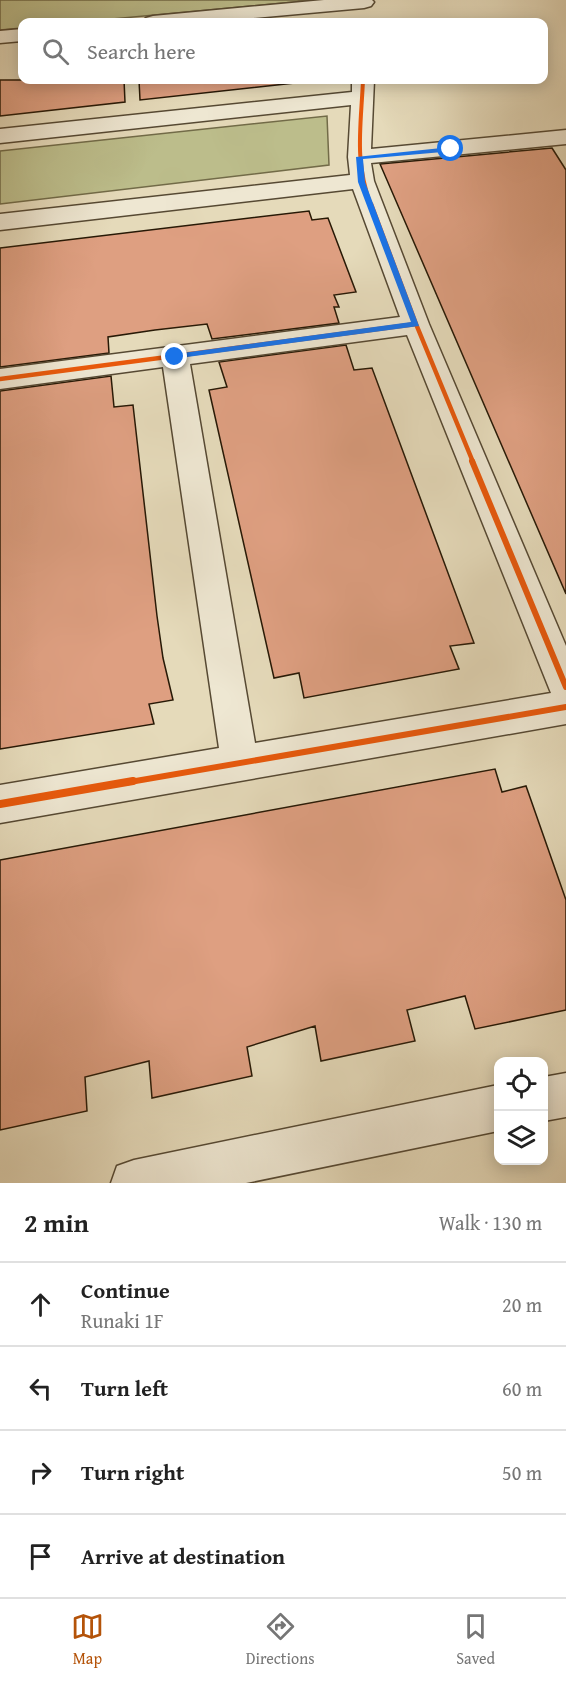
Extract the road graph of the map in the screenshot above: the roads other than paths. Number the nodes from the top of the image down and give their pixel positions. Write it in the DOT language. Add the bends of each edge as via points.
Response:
graph roads {
  1 [pos="364,1"];
  2 [pos="193,18"];
  3 [pos="364,18"];
  4 [pos="18,35"];
  5 [pos="0,37"];
  6 [pos="363,88"];
  7 [pos="0,136"];
  8 [pos="565,138"];
  9 [pos="360,169"];
  10 [pos="0,222"];
  11 [pos="416,324"];
  12 [pos="175,357"];
  13 [pos="0,379"];
  14 [pos="566,687"];
  15 [pos="566,707"];
  16 [pos="240,762"];
  17 [pos="0,804"];
  18 [pos="566,1095"];
  19 [pos="548,1098"];
  20 [pos="494,1109"];
  21 [pos="134,1183"];
  1 -- 2 [label="street"];
  1 -- 3 [label="street"];
  4 -- 5 [label="street"];
  6 -- 7 [label="street"];
  6 -- 9 [label="street"];
  8 -- 9 [label="street"];
  9 -- 10 [label="street"];
  9 -- 11 [label="street"];
  11 -- 12 [label="street"];
  11 -- 14 [label="street"];
  12 -- 13 [label="street"];
  12 -- 16 [label="street"];
  15 -- 16 [label="street"];
  16 -- 17 [label="street"];
  18 -- 19 [label="street"];
  20 -- 21 [label="street"];
}
